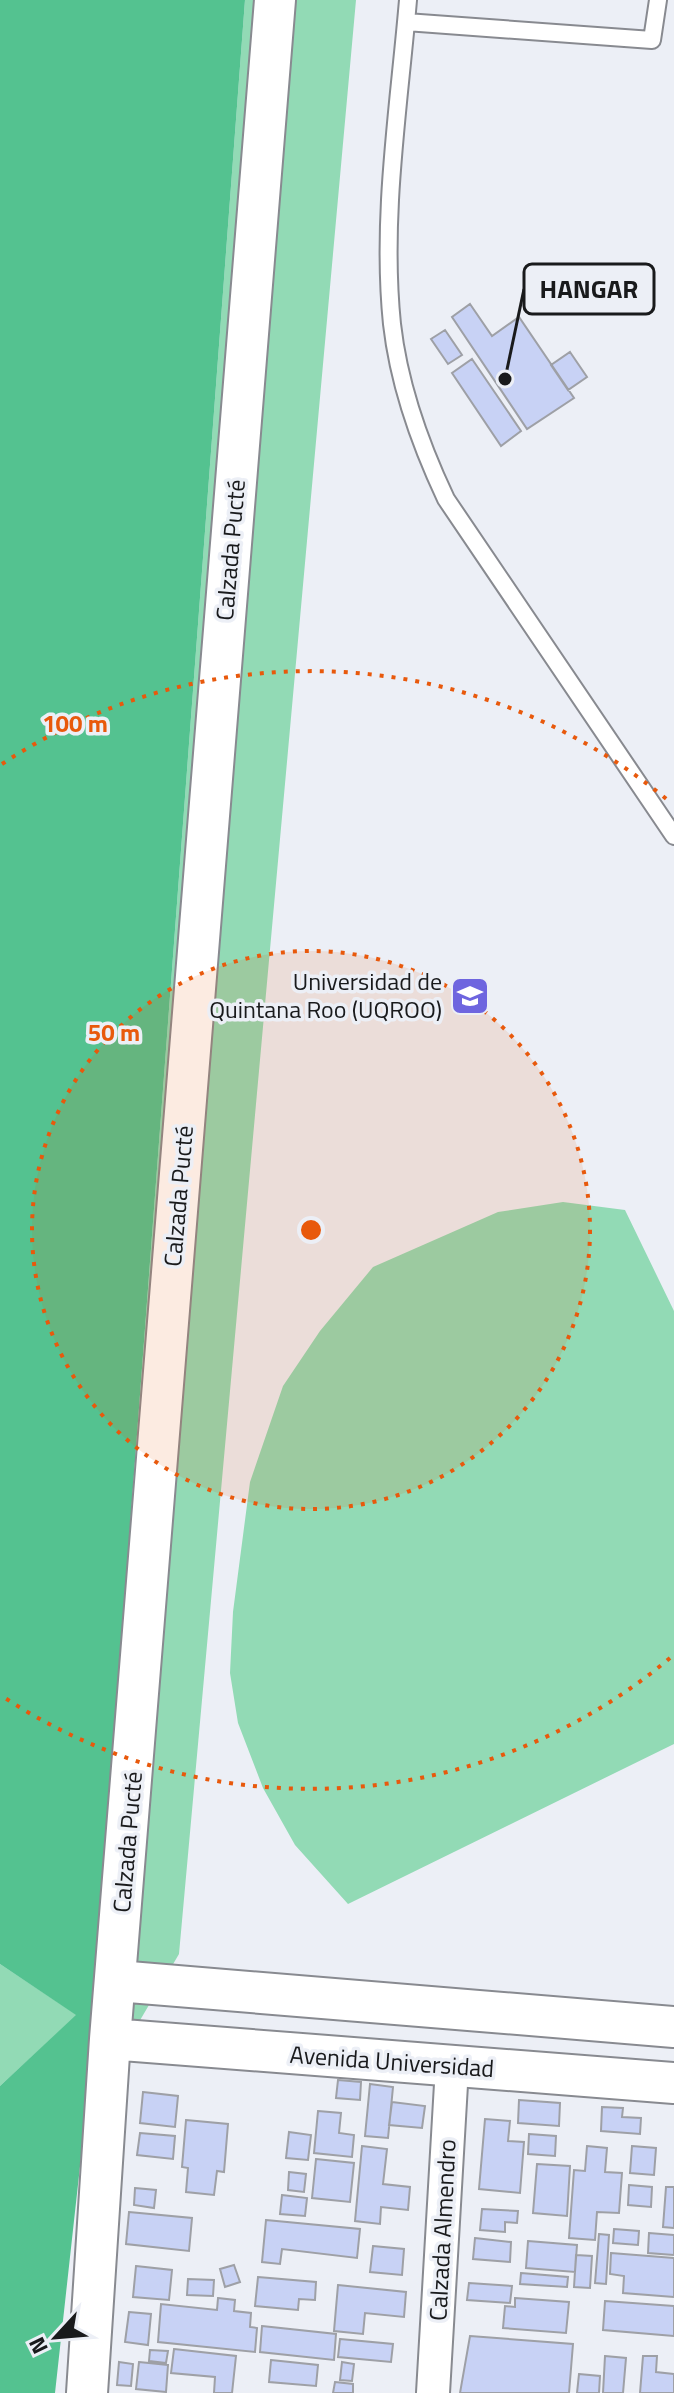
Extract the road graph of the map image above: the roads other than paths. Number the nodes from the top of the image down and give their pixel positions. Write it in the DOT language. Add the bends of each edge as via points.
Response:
graph roads {
  1 [pos="275,0"];
  2 [pos="408,0"];
  3 [pos="658,0"];
  4 [pos="406,22"];
  5 [pos="674,836"];
  6 [pos="117,1981"];
  7 [pos="674,2027"];
  8 [pos="110,2039"];
  9 [pos="452,2067"];
  10 [pos="674,2083"];
  11 [pos="87,2393"];
  12 [pos="433,2393"];
  1 -- 6 [label="street, Calzada Pucté"];
  2 -- 4 [label="lane"];
  3 -- 4 [label="lane" via="652,40"];
  4 -- 5 [label="lane" via="388,253 392,326 422,449 446,499"];
  6 -- 7 [label="street"];
  6 -- 8 [label="street, Calzada Pucté"];
  8 -- 9 [label="street, Avenida Universidad"];
  8 -- 11 [label="street, Calzada Pucté"];
  9 -- 10 [label="street, Avenida Universidad"];
  9 -- 12 [label="street, Calzada Almendro"];
}
